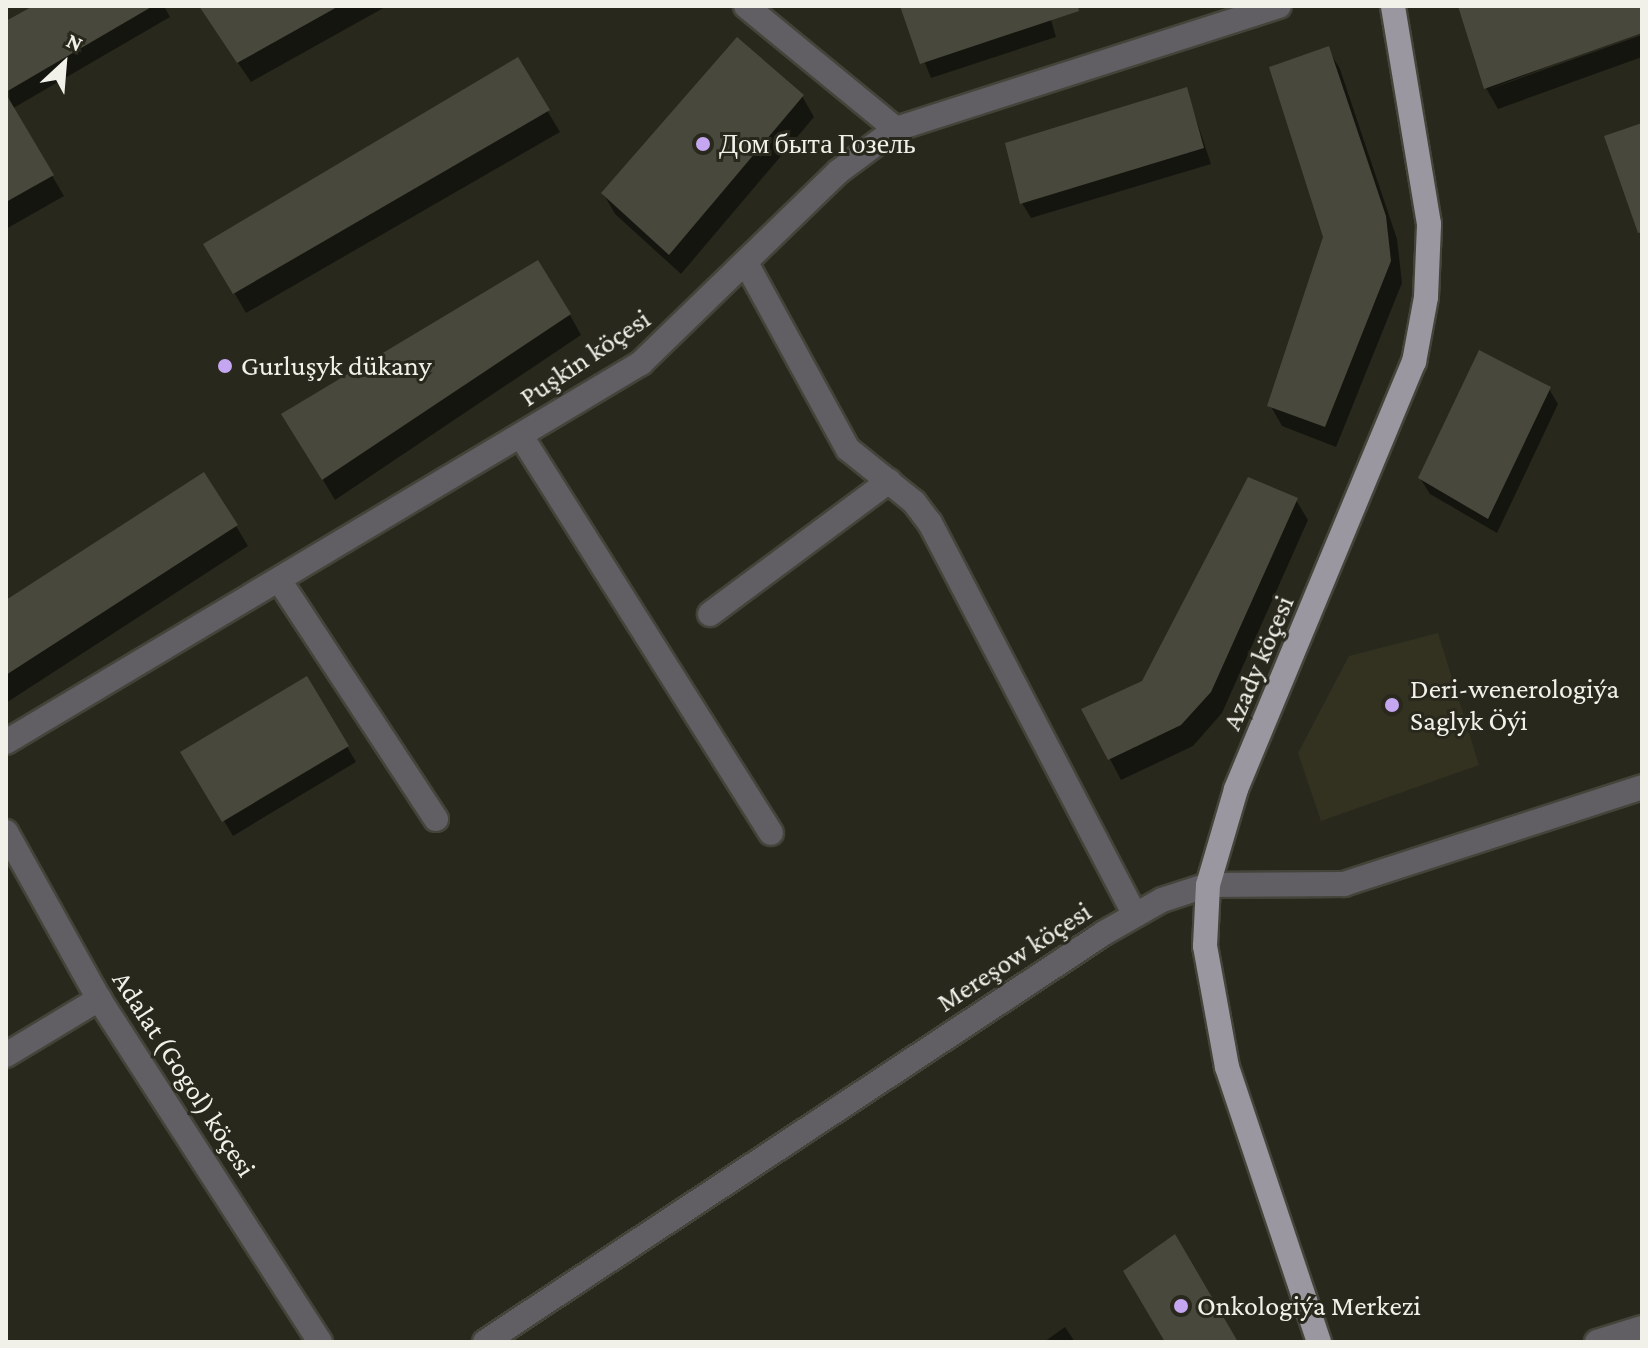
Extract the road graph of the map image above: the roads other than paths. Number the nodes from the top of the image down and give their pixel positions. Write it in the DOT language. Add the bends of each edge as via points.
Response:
graph roads {
  1 [pos="746,6"];
  2 [pos="1279,6"];
  3 [pos="1393,6"];
  4 [pos="896,129"];
  5 [pos="746,263"];
  6 [pos="521,436"];
  7 [pos="889,481"];
  8 [pos="279,580"];
  9 [pos="710,614"];
  10 [pos="6,742"];
  11 [pos="1642,787"];
  12 [pos="436,819"];
  13 [pos="6,832"];
  14 [pos="771,833"];
  15 [pos="1208,885"];
  16 [pos="1135,915"];
  17 [pos="99,999"];
  18 [pos="6,1055"];
  19 [pos="1642,1328"];
  20 [pos="320,1342"];
  21 [pos="485,1342"];
  22 [pos="1319,1342"];
  23 [pos="1597,1342"];
  1 -- 4 [label="street"];
  2 -- 4 [label="street, Puşkin köçesi"];
  3 -- 15 [label="main road, Azady köçesi" via="1429,224 1426,297 1414,362 1236,789"];
  4 -- 5 [label="street, Puşkin köçesi" via="838,172"];
  5 -- 6 [label="street, Puşkin köçesi" via="641,363"];
  5 -- 7 [label="street" via="848,449"];
  6 -- 8 [label="street, Puşkin köçesi"];
  6 -- 14 [label="street"];
  7 -- 9 [label="street"];
  7 -- 16 [label="street" via="930,523"];
  8 -- 10 [label="street, Puşkin köçesi"];
  8 -- 12 [label="street"];
  11 -- 15 [label="street, Mereşow köçesi" via="1344,884"];
  13 -- 17 [label="street, Adalat (Gogol) köçesi"];
  15 -- 16 [label="street, Mereşow köçesi" via="1187,888"];
  15 -- 22 [label="main road, Azady köçesi" via="1205,946 1227,1067"];
  16 -- 21 [label="street, Mereşow köçesi"];
  17 -- 18 [label="street"];
  17 -- 20 [label="street, Adalat (Gogol) köçesi"];
  19 -- 23 [label="street"];
}
